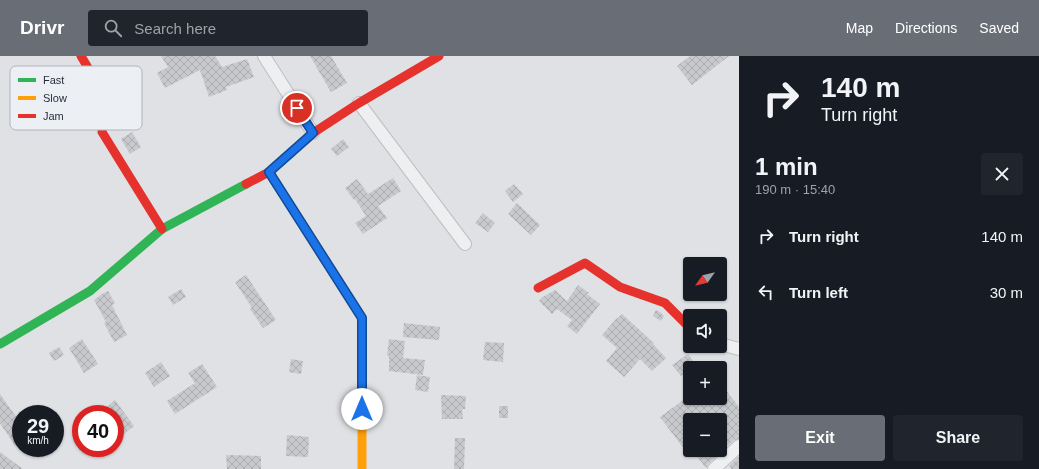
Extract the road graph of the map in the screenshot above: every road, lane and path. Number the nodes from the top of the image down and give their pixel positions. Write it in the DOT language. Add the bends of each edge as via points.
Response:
graph roads {
  1 [pos="81,56"];
  2 [pos="264,56"];
  3 [pos="439,56"];
  4 [pos="87,66"];
  5 [pos="359,103"];
  6 [pos="102,130"];
  7 [pos="313,133"];
  8 [pos="269,172"];
  9 [pos="162,229"];
  10 [pos="465,244"];
  11 [pos="538,288"];
  12 [pos="683,321"];
  13 [pos="0,344"];
  14 [pos="727,346"];
  15 [pos="739,349"];
  16 [pos="739,446"];
  17 [pos="362,469"];
  18 [pos="714,469"];
  1 -- 4 [label="street"];
  2 -- 7 [label="street"];
  3 -- 5 [label="street"];
  5 -- 7 [label="street"];
  5 -- 10 [label="street"];
  6 -- 9 [label="street"];
  7 -- 8 [label="street"];
  8 -- 9 [label="street"];
  8 -- 17 [label="street" via="362,318"];
  9 -- 13 [label="street" via="90,291"];
  11 -- 12 [label="street" via="586,263 620,287 665,303"];
  14 -- 15 [label="street"];
  16 -- 18 [label="street"];
}
